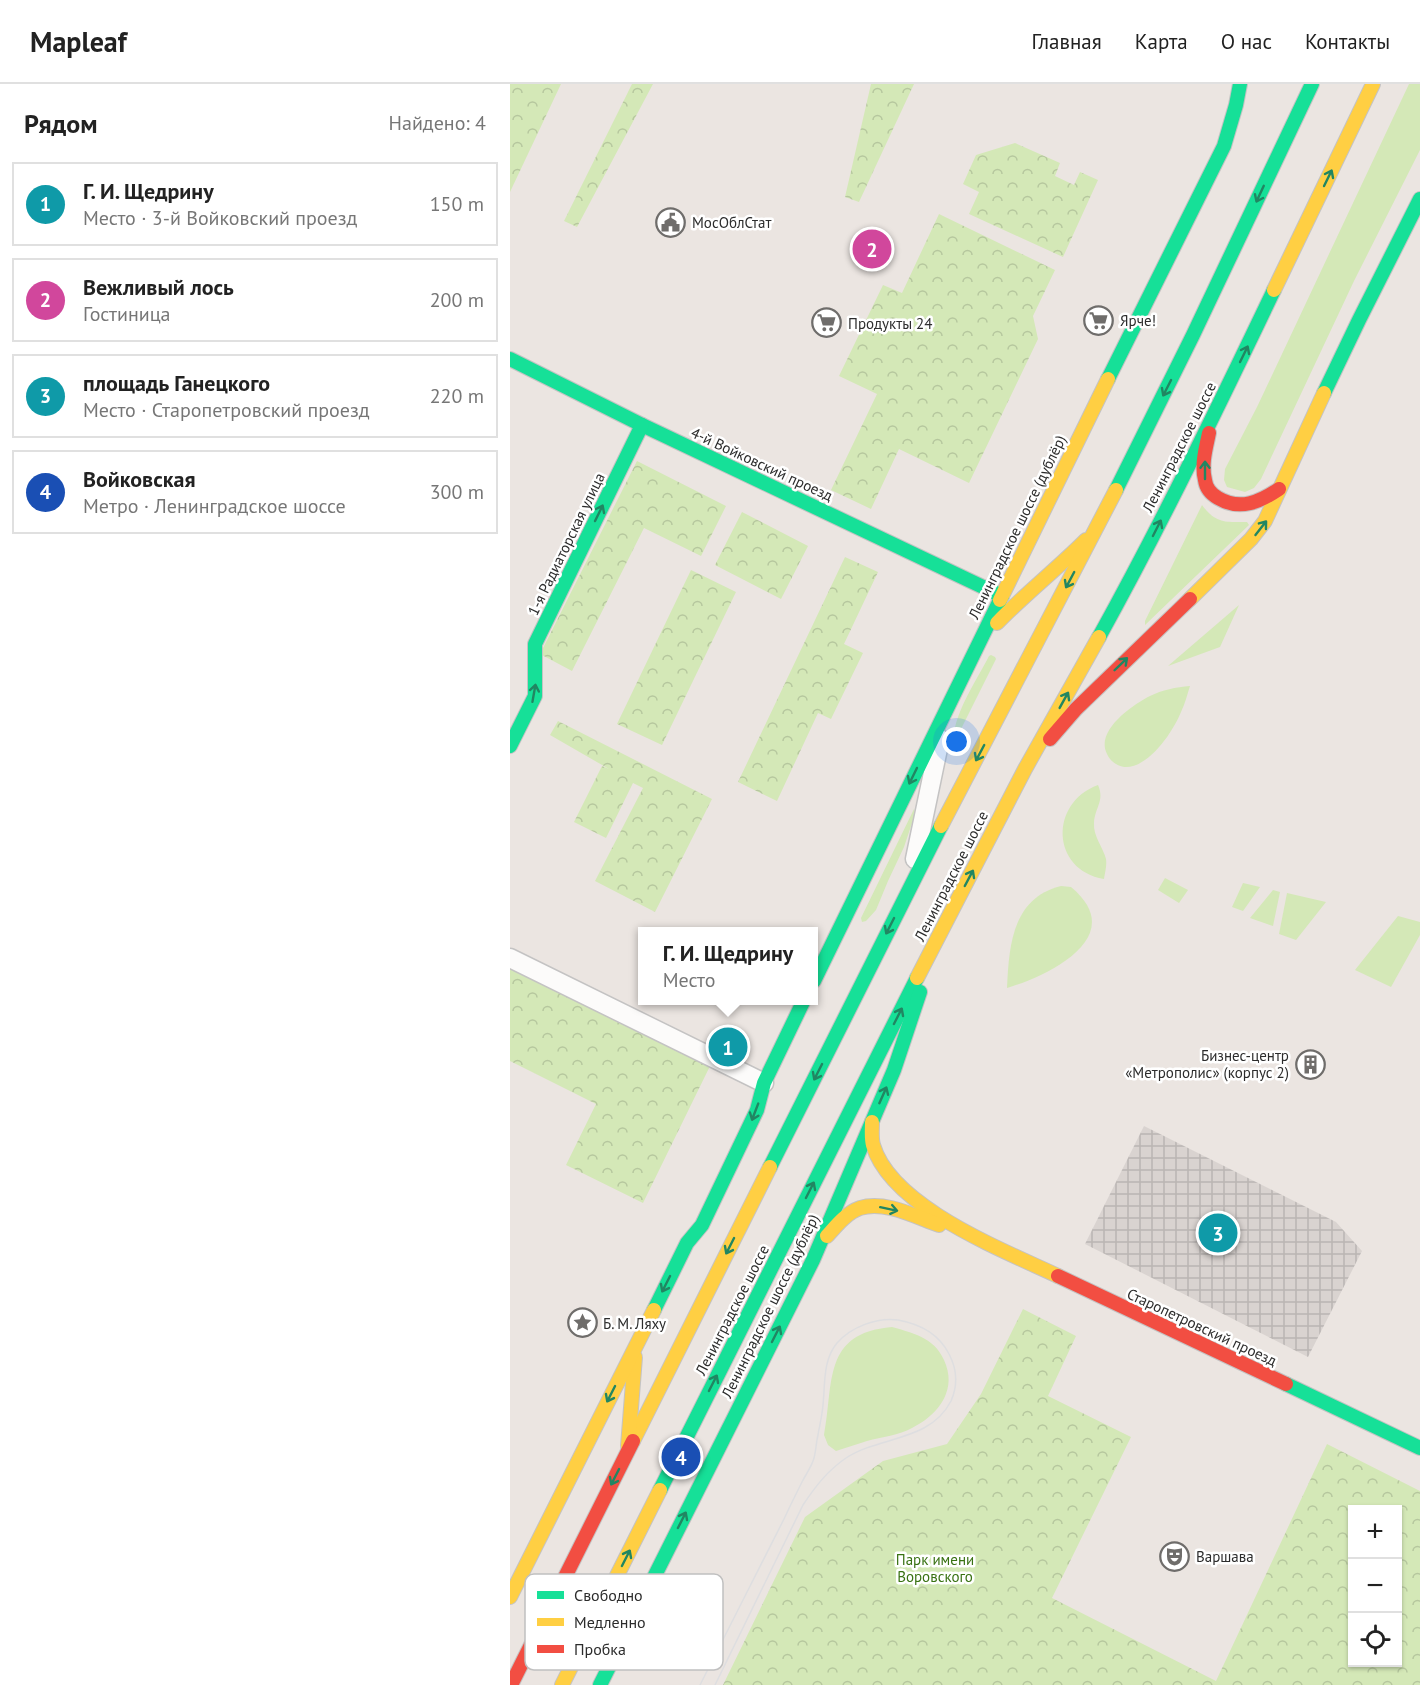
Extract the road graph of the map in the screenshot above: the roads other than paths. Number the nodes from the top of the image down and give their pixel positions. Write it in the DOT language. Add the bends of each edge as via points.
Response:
graph roads {
  1 [pos="1240,84"];
  2 [pos="1312,84"];
  3 [pos="1373,84"];
  4 [pos="1420,199"];
  5 [pos="510,359"];
  6 [pos="1210,422"];
  7 [pos="642,425"];
  8 [pos="1279,489"];
  9 [pos="1097,529"];
  10 [pos="1019,560"];
  11 [pos="1047,577"];
  12 [pos="1002,596"];
  13 [pos="976,648"];
  14 [pos="946,708"];
  15 [pos="510,746"];
  16 [pos="1025,769"];
  17 [pos="909,888"];
  18 [pos="941,930"];
  19 [pos="510,958"];
  20 [pos="818,971"];
  21 [pos="802,1005"];
  22 [pos="764,1083"];
  23 [pos="872,1121"];
  24 [pos="971,1235"];
  25 [pos="813,1260"];
  26 [pos="637,1342"];
  27 [pos="1420,1448"];
  28 [pos="627,1453"];
  29 [pos="566,1574"];
  30 [pos="618,1574"];
  31 [pos="656,1574"];
  32 [pos="510,1597"];
  33 [pos="525,1656"];
  34 [pos="570,1670"];
  35 [pos="608,1670"];
  36 [pos="511,1684"];
  37 [pos="562,1685"];
  38 [pos="600,1685"];
  1 -- 10 [label="street, Ленинградское шоссе (дублёр)" via="1224,146"];
  2 -- 9 [label="street, Ленинградское шоссе, one-way"];
  6 -- 3 [label="street, Ленинградское шоссе, one-way"];
  4 -- 8 [label="street"];
  5 -- 7 [label="street, 4-й Войковский проезд"];
  8 -- 6 [label="street, one-way" via="1262,501 1241,505 1231,505 1212,494 1204,477"];
  16 -- 6 [label="street, Ленинградское шоссе, one-way" via="1129,582"];
  7 -- 12 [label="street, 4-й Войковский проезд"];
  15 -- 7 [label="street, 1-я Радиаторская улица, one-way" via="536,696 535,644"];
  16 -- 8 [label="street, one-way" via="1076,709 1251,539 1273,511"];
  9 -- 11 [label="street"];
  9 -- 17 [label="street, Ленинградское шоссе, one-way"];
  10 -- 11 [label="street" via="1030,579"];
  10 -- 12 [label="street, Ленинградское шоссе (дублёр)"];
  11 -- 13 [label="street" via="1017,602"];
  12 -- 13 [label="street, Ленинградское шоссе (дублёр)"];
  13 -- 14 [label="street, Ленинградское шоссе (дублёр)"];
  14 -- 17 [label="street"];
  14 -- 20 [label="street, Ленинградское шоссе (дублёр), one-way"];
  18 -- 16 [label="street, Ленинградское шоссе, one-way"];
  17 -- 28 [label="street, Ленинградское шоссе, one-way"];
  23 -- 18 [label="street, Ленинградское шоссе (дублёр), one-way" via="894,1070"];
  30 -- 18 [label="street, Ленинградское шоссе, one-way"];
  19 -- 22 [label="street"];
  21 -- 22 [label="street"];
  22 -- 26 [label="street, one-way" via="757,1110 702,1224 687,1244"];
  23 -- 24 [label="street, Старопетровский проезд" via="872,1144 897,1184"];
  23 -- 25 [label="street, Ленинградское шоссе (дублёр)"];
  25 -- 24 [label="street, Старопетровский проезд, one-way" via="836,1226 861,1208 892,1209"];
  24 -- 27 [label="street, Старопетровский проезд"];
  31 -- 25 [label="street, Ленинградское шоссе (дублёр), one-way"];
  26 -- 28 [label="street"];
  26 -- 32 [label="street, one-way"];
  28 -- 29 [label="street, Ленинградское шоссе, one-way"];
  33 -- 36 [label="street, Ленинградское шоссе, one-way"];
  37 -- 34 [label="street, Ленинградское шоссе, one-way"];
  38 -- 35 [label="street, Ленинградское шоссе (дублёр), one-way"];
}
